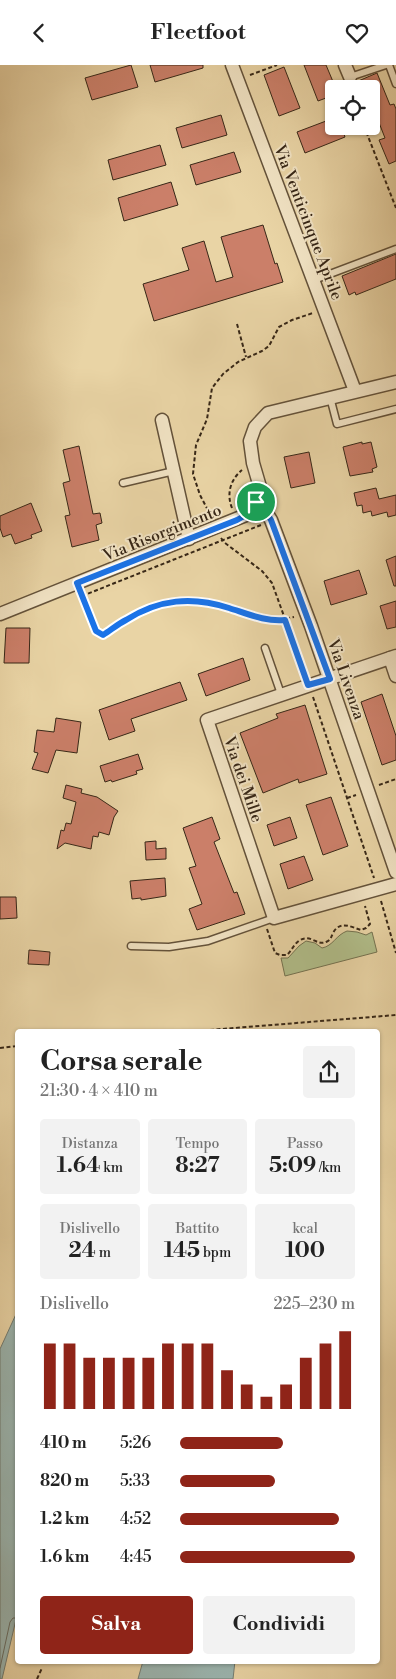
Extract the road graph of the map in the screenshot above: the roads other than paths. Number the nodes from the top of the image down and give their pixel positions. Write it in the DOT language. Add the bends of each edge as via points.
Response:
graph roads {
  1 [pos="232,65"];
  2 [pos="345,65"];
  3 [pos="388,65"];
  4 [pos="350,77"];
  5 [pos="396,83"];
  6 [pos="396,249"];
  7 [pos="314,280"];
  8 [pos="396,381"];
  9 [pos="355,391"];
  10 [pos="330,397"];
  11 [pos="396,409"];
  12 [pos="162,420"];
  13 [pos="174,471"];
  14 [pos="123,483"];
  15 [pos="256,502"];
  16 [pos="189,539"];
  17 [pos="0,613"];
  18 [pos="265,648"];
  19 [pos="393,657"];
  20 [pos="396,676"];
  21 [pos="330,679"];
  22 [pos="281,694"];
  23 [pos="396,872"];
  24 [pos="396,884"];
  25 [pos="270,920"];
  26 [pos="131,946"];
  1 -- 7 [label="street, Via Venticinque Aprile"];
  2 -- 4 [label="street"];
  3 -- 4 [label="lane"];
  3 -- 5 [label="lane"];
  6 -- 7 [label="lane"];
  7 -- 9 [label="street, Via Venticinque Aprile"];
  8 -- 9 [label="street"];
  9 -- 10 [label="street"];
  10 -- 11 [label="lane" via="337,424"];
  10 -- 15 [label="street" via="268,413 255,427 250,441 260,487"];
  12 -- 13 [label="street"];
  13 -- 14 [label="lane"];
  13 -- 16 [label="street"];
  15 -- 16 [label="street, Via Risorgimento" via="246,515 220,534"];
  15 -- 21 [label="street, Via Livenza" via="271,520"];
  16 -- 17 [label="street, Via Risorgimento"];
  18 -- 22 [label="lane"];
  19 -- 20 [label="street"];
  19 -- 21 [label="street, Via dei Mille"];
  21 -- 22 [label="street, Via dei Mille"];
  21 -- 23 [label="street, Via Livenza"];
  22 -- 25 [label="street, Via dei Mille" via="207,720"];
  24 -- 25 [label="street"];
  25 -- 26 [label="lane" via="208,941 170,947"];
}
